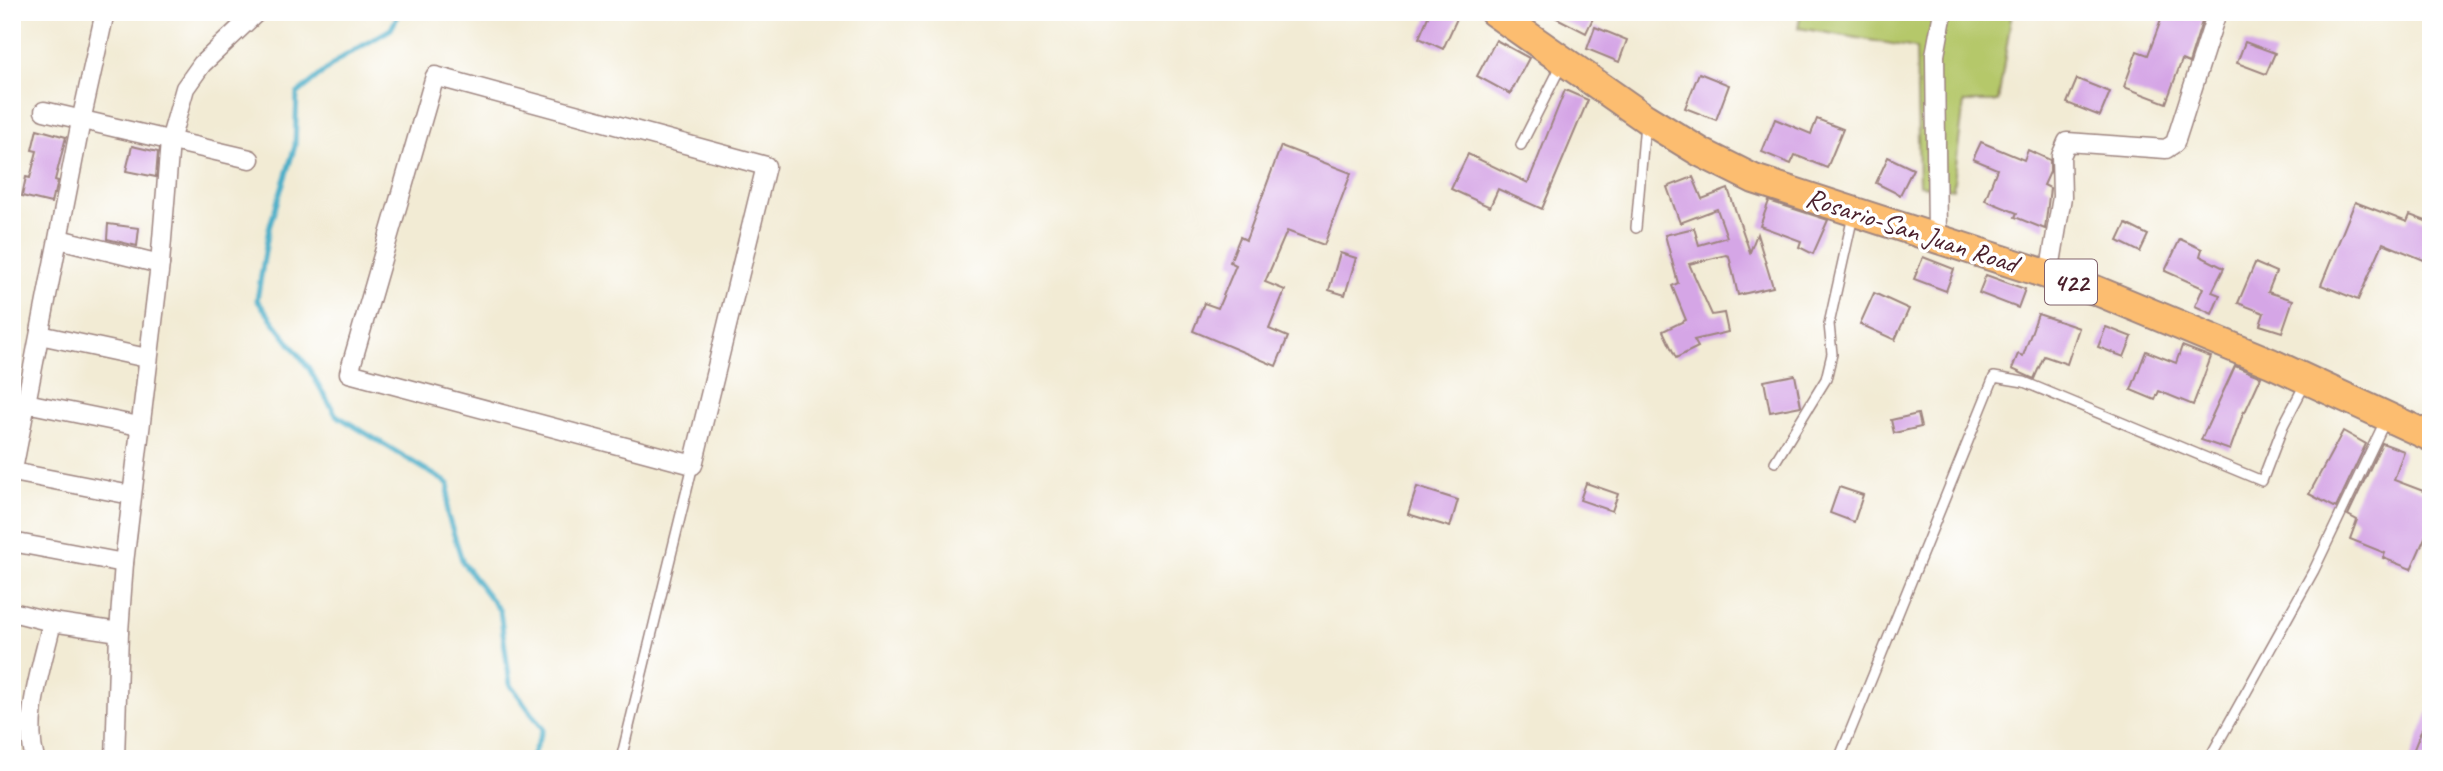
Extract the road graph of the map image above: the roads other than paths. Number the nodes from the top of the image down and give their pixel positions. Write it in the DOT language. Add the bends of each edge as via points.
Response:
graph roads {
  1 [pos="105,12"];
  2 [pos="257,12"];
  3 [pos="1494,12"];
  4 [pos="1943,12"];
  5 [pos="2217,12"];
  6 [pos="1564,60"];
  7 [pos="44,111"];
  8 [pos="1645,118"];
  9 [pos="81,121"];
  10 [pos="170,141"];
  11 [pos="1521,145"];
  12 [pos="250,159"];
  13 [pos="1855,211"];
  14 [pos="1636,228"];
  15 [pos="1937,237"];
  16 [pos="59,239"];
  17 [pos="160,264"];
  18 [pos="2049,275"];
  19 [pos="40,335"];
  20 [pos="147,358"];
  21 [pos="2307,380"];
  22 [pos="26,403"];
  23 [pos="2388,416"];
  24 [pos="139,426"];
  25 [pos="2431,437"];
  26 [pos="1775,462"];
  27 [pos="693,466"];
  28 [pos="13,473"];
  29 [pos="131,495"];
  30 [pos="12,542"];
  31 [pos="124,563"];
  32 [pos="12,612"];
  33 [pos="52,622"];
  34 [pos="119,632"];
  35 [pos="35,759"];
  36 [pos="115,759"];
  37 [pos="621,759"];
  38 [pos="1839,759"];
  39 [pos="2209,759"];
  1 -- 9 [label="street"];
  2 -- 10 [label="street" via="202,64 185,88"];
  3 -- 6 [label="main road, Rosario-San Juan Road / 422"];
  4 -- 15 [label="street" via="1935,55"];
  5 -- 18 [label="street" via="2175,144 2166,149 2067,142 2061,156 2062,197"];
  6 -- 8 [label="main road, Rosario-San Juan Road / 422"];
  6 -- 11 [label="lane"];
  7 -- 9 [label="street"];
  8 -- 13 [label="main road, Rosario-San Juan Road / 422" via="1754,179"];
  8 -- 14 [label="lane"];
  9 -- 10 [label="street"];
  9 -- 16 [label="street"];
  10 -- 12 [label="street"];
  10 -- 17 [label="street"];
  13 -- 15 [label="main road, Rosario-San Juan Road / 422"];
  13 -- 26 [label="lane" via="1829,324 1832,354 1826,379"];
  15 -- 18 [label="main road, Rosario-San Juan Road / 422"];
  16 -- 17 [label="street"];
  16 -- 19 [label="street"];
  17 -- 20 [label="street"];
  18 -- 21 [label="main road, Rosario-San Juan Road / 422" via="2142,309"];
  19 -- 20 [label="street"];
  19 -- 22 [label="street"];
  20 -- 24 [label="street"];
  21 -- 23 [label="main road, Rosario-San Juan Road / 422"];
  21 -- 38 [label="lane" via="2262,481 2024,382 1994,377"];
  22 -- 24 [label="street"];
  22 -- 28 [label="street"];
  23 -- 25 [label="main road, Rosario-San Juan Road / 422"];
  23 -- 39 [label="lane" via="2314,570"];
  24 -- 29 [label="street"];
  27 -- 27 [label="street" via="766,166 435,76 349,373"];
  27 -- 37 [label="lane"];
  28 -- 29 [label="street"];
  29 -- 31 [label="street"];
  30 -- 31 [label="street"];
  31 -- 34 [label="street"];
  32 -- 33 [label="street"];
  33 -- 34 [label="street"];
  33 -- 35 [label="street" via="31,722"];
  34 -- 36 [label="street"];
}
